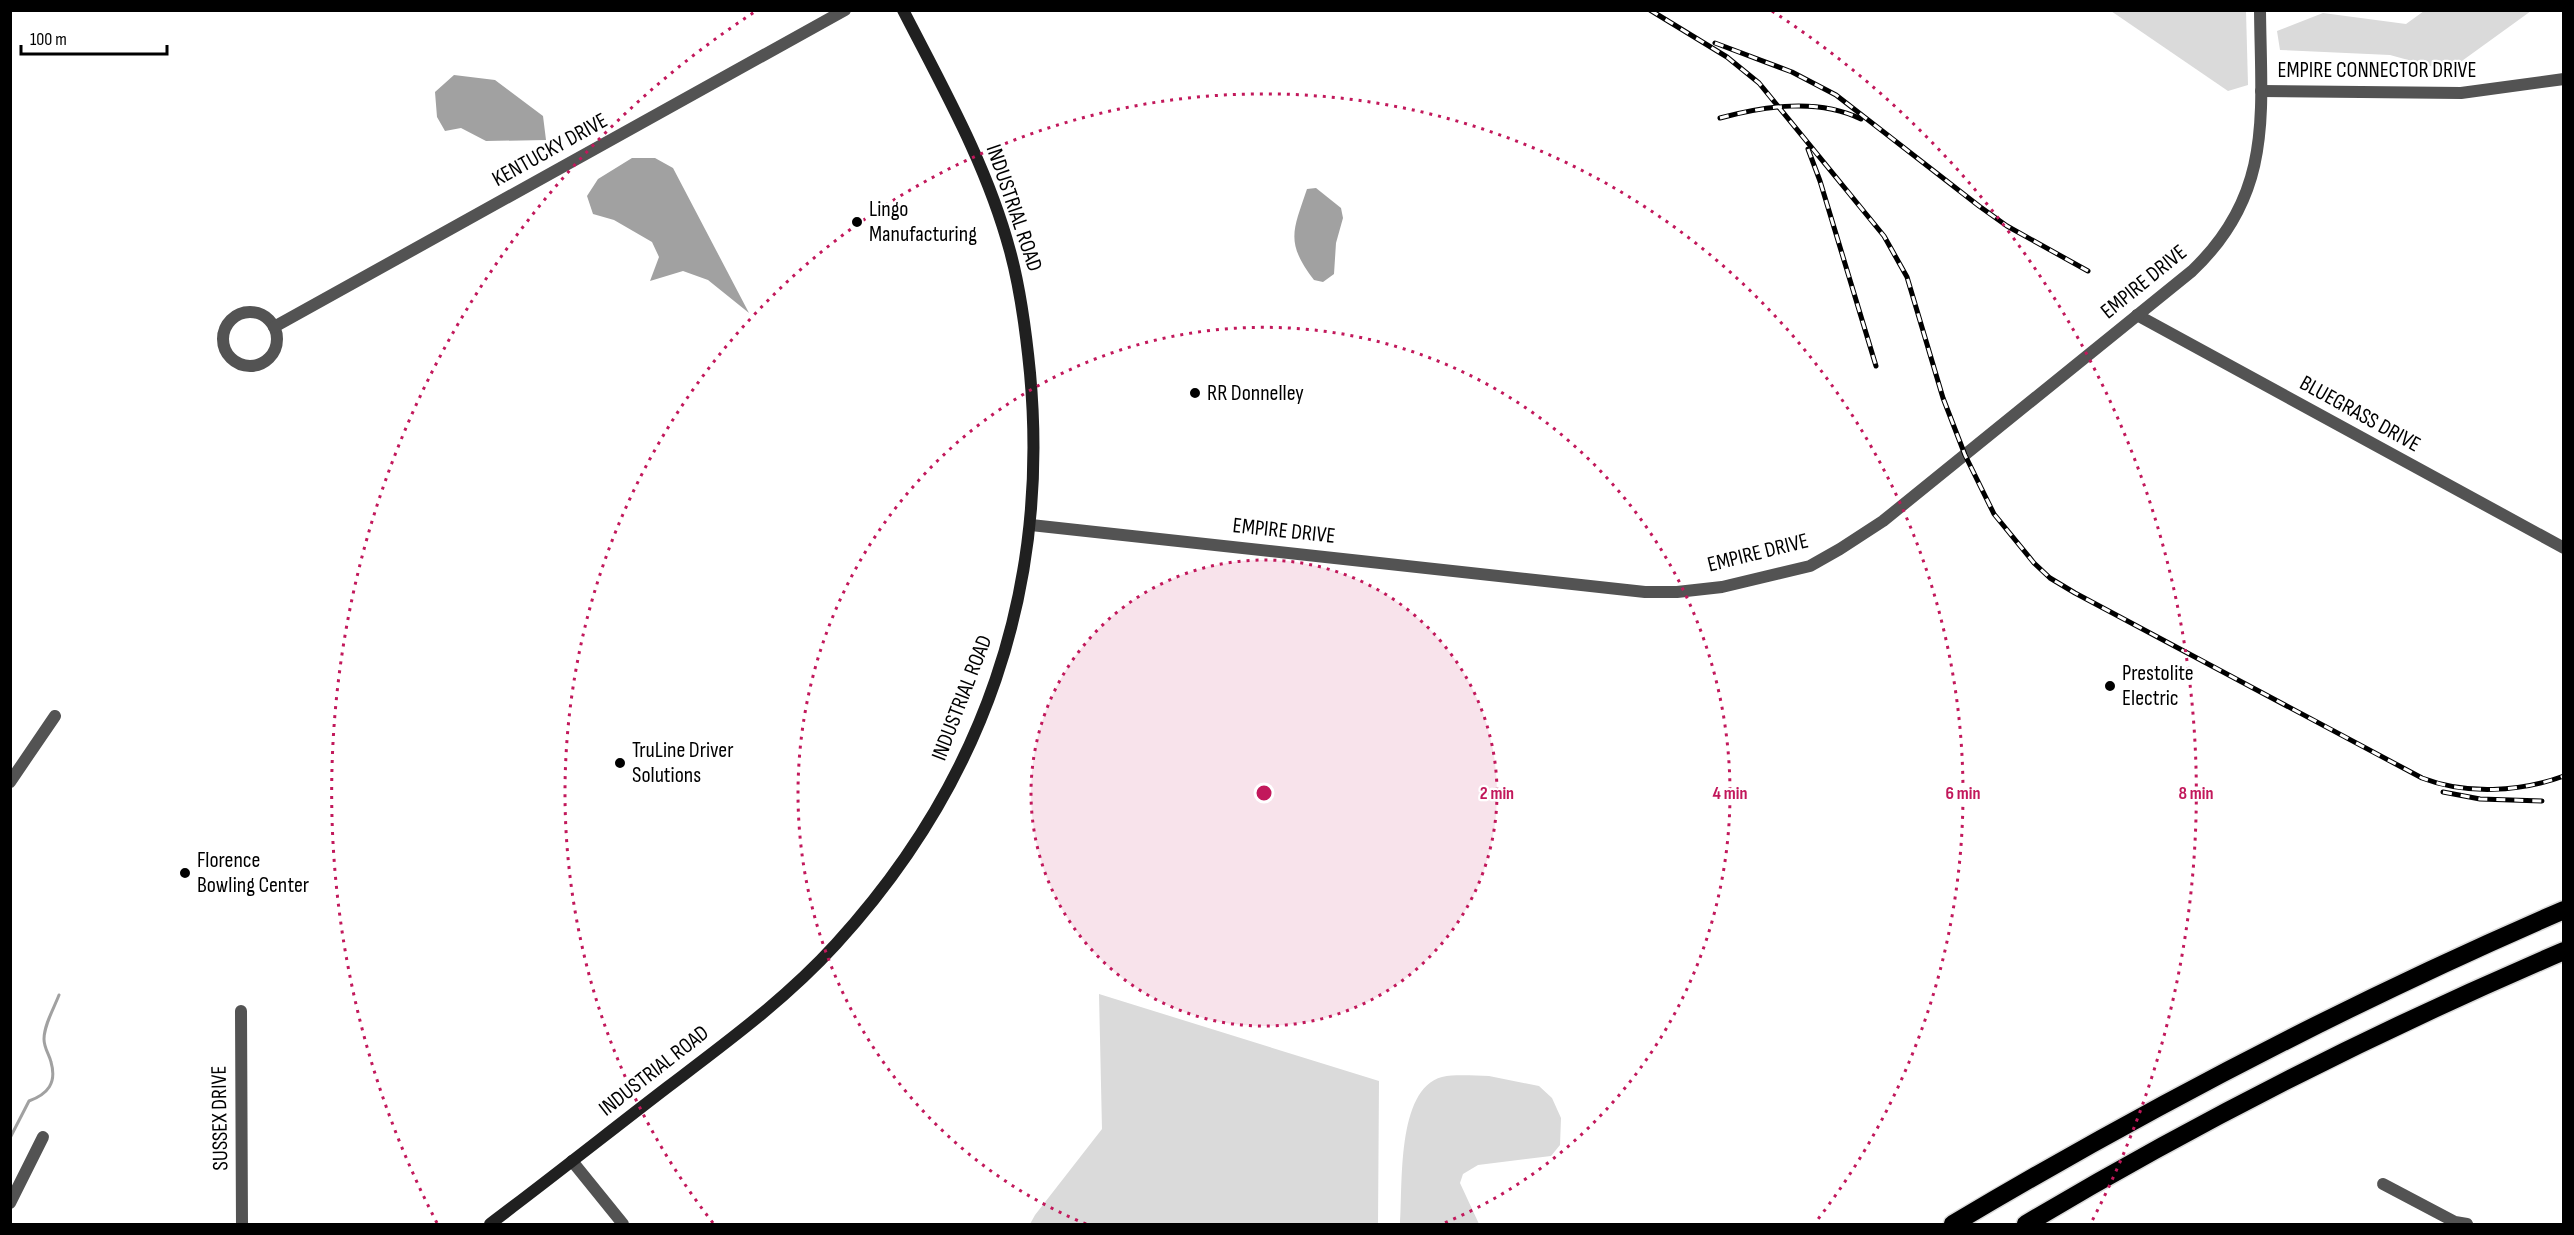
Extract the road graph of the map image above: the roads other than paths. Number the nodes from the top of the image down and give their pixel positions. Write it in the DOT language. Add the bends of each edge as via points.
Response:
graph roads {
  1 [pos="845,10"];
  2 [pos="903,10"];
  3 [pos="2260,10"];
  4 [pos="2564,79"];
  5 [pos="2261,91"];
  6 [pos="2137,315"];
  7 [pos="274,327"];
  8 [pos="1031,525"];
  9 [pos="2564,548"];
  10 [pos="55,716"];
  11 [pos="11,781"];
  12 [pos="2564,910"];
  13 [pos="2564,951"];
  14 [pos="241,1011"];
  15 [pos="43,1137"];
  16 [pos="572,1161"];
  17 [pos="2383,1184"];
  18 [pos="10,1203"];
  19 [pos="242,1224"];
  20 [pos="490,1224"];
  21 [pos="623,1224"];
  22 [pos="1953,1224"];
  23 [pos="2026,1224"];
  24 [pos="2467,1224"];
  1 -- 7 [label="street, KENTUCKY DRIVE"];
  2 -- 8 [label="main road, INDUSTRIAL ROAD" via="984,174 1019,286 1034,434"];
  3 -- 5 [label="street, EMPIRE DRIVE"];
  4 -- 5 [label="street, EMPIRE CONNECTOR DRIVE" via="2461,93"];
  5 -- 6 [label="street, EMPIRE DRIVE" via="2259,150 2236,219 2212,253"];
  6 -- 8 [label="street, EMPIRE DRIVE" via="1883,521 1810,566 1722,586 1677,592 1629,591"];
  6 -- 9 [label="street, BLUEGRASS DRIVE"];
  7 -- 7 [label="street" via="260,314 241,313 224,330 224,348 243,366 262,364 276,349"];
  8 -- 16 [label="main road, INDUSTRIAL ROAD" via="1016,609 988,703 952,781 888,883 834,947 768,1010"];
  10 -- 11 [label="street"];
  12 -- 22 [label="highway" via="2357,1004 2225,1070"];
  13 -- 23 [label="highway" via="2373,1038 2242,1104"];
  14 -- 19 [label="street, SUSSEX DRIVE"];
  15 -- 18 [label="street"];
  16 -- 20 [label="main road, INDUSTRIAL ROAD"];
  16 -- 21 [label="street"];
  17 -- 24 [label="street" via="2455,1222"];
}
